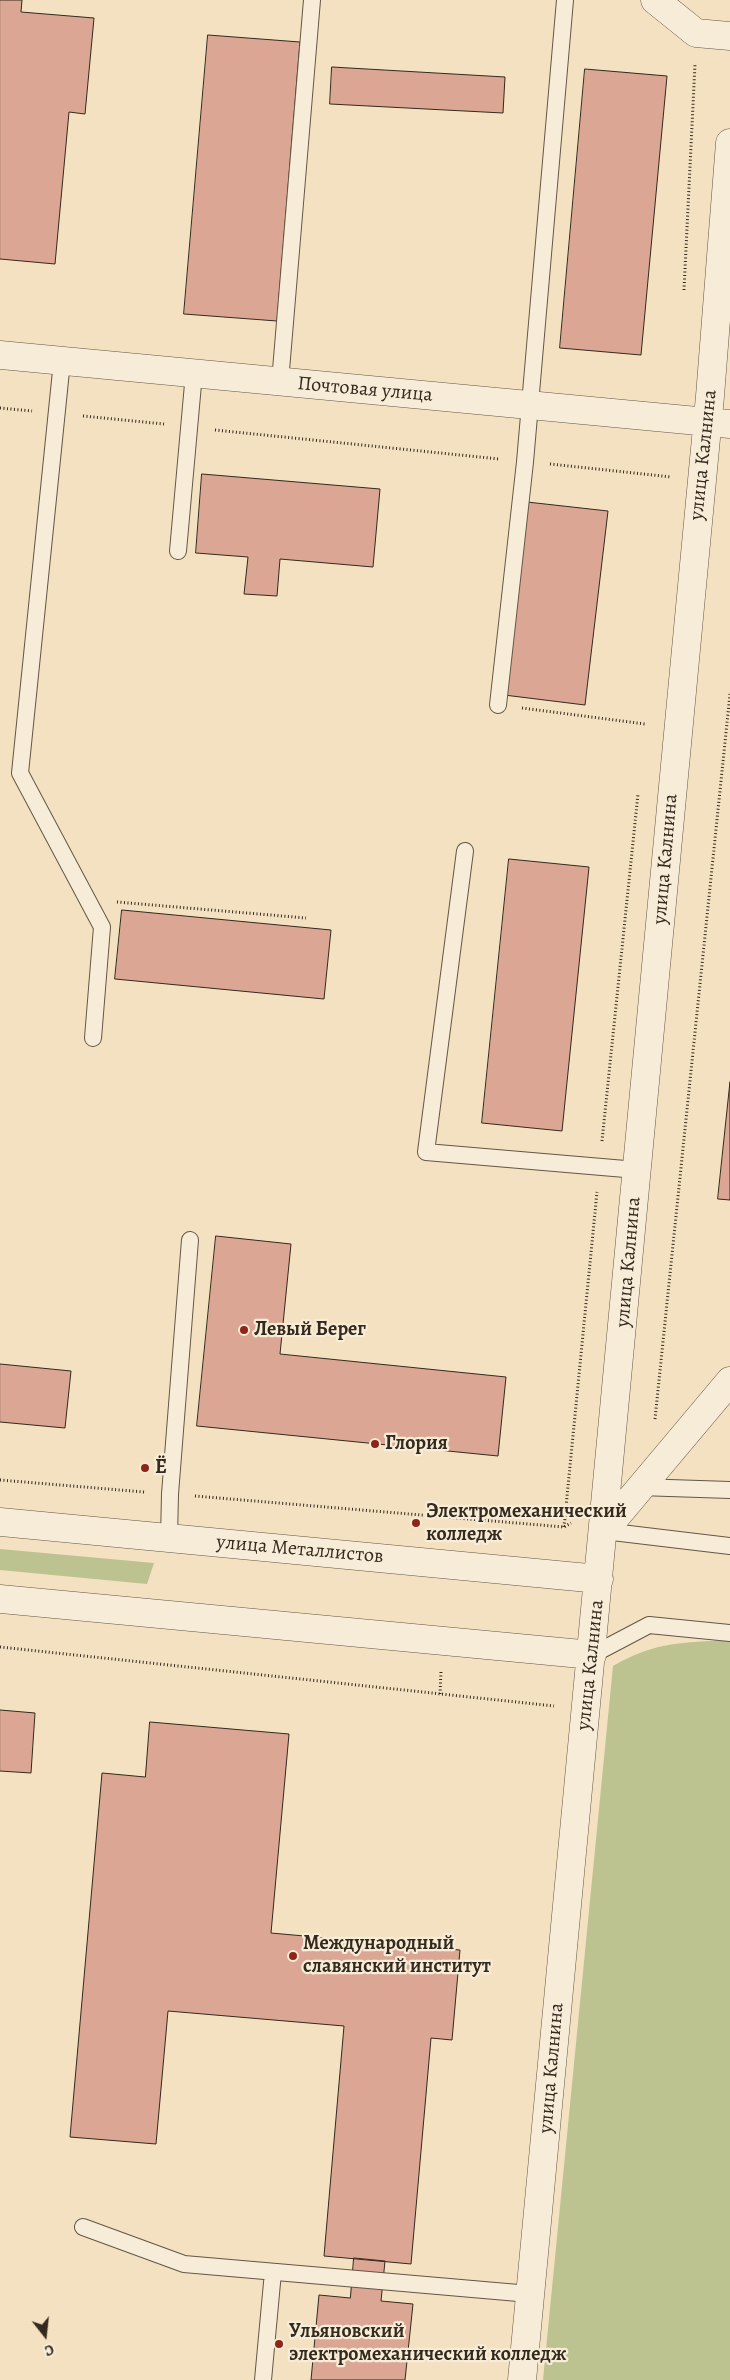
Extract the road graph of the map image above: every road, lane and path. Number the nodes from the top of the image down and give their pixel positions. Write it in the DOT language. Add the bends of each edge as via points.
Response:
graph roads {
  1 [pos="312,0"];
  2 [pos="565,0"];
  3 [pos="655,0"];
  4 [pos="696,33"];
  5 [pos="730,36"];
  6 [pos="730,143"];
  7 [pos="684,296"];
  8 [pos="0,355"];
  9 [pos="62,361"];
  10 [pos="194,373"];
  11 [pos="280,382"];
  12 [pos="531,406"];
  13 [pos="0,408"];
  14 [pos="56,413"];
  15 [pos="718,423"];
  16 [pos="189,427"];
  17 [pos="525,462"];
  18 [pos="670,487"];
  19 [pos="178,551"];
  20 [pos="730,694"];
  21 [pos="498,705"];
  22 [pos="646,714"];
  23 [pos="645,724"];
  24 [pos="644,734"];
  25 [pos="638,793"];
  26 [pos="465,851"];
  27 [pos="88,900"];
  28 [pos="306,918"];
  29 [pos="93,1038"];
  30 [pos="600,1166"];
  31 [pos="637,1170"];
  32 [pos="190,1240"];
  33 [pos="730,1381"];
  34 [pos="654,1427"];
  35 [pos="0,1480"];
  36 [pos="639,1487"];
  37 [pos="730,1490"];
  38 [pos="170,1494"];
  39 [pos="0,1522"];
  40 [pos="604,1531"];
  41 [pos="170,1538"];
  42 [pos="730,1546"];
  43 [pos="599,1579"];
  44 [pos="0,1599"];
  45 [pos="730,1633"];
  46 [pos="0,1647"];
  47 [pos="592,1655"];
  48 [pos="441,1667"];
  49 [pos="440,1694"];
  50 [pos="586,1710"];
  51 [pos="83,2227"];
  52 [pos="274,2272"];
  53 [pos="530,2294"];
  54 [pos="263,2380"];
  55 [pos="522,2380"];
  1 -- 11 [label="lane"];
  2 -- 12 [label="lane"];
  3 -- 4 [label="street"];
  4 -- 5 [label="street"];
  4 -- 7 [label="path"];
  6 -- 15 [label="street, улица Калнина"];
  8 -- 9 [label="street, Почтовая улица"];
  9 -- 10 [label="street, Почтовая улица"];
  9 -- 14 [label="lane"];
  10 -- 11 [label="street, Почтовая улица"];
  10 -- 16 [label="lane"];
  11 -- 12 [label="street, Почтовая улица"];
  12 -- 15 [label="street, Почтовая улица"];
  12 -- 17 [label="lane"];
  13 -- 14 [label="path"];
  14 -- 16 [label="path"];
  14 -- 27 [label="lane" via="20,773"];
  15 -- 31 [label="street, улица Калнина"];
  16 -- 17 [label="path"];
  16 -- 19 [label="lane"];
  17 -- 18 [label="path" via="671,477"];
  17 -- 21 [label="lane"];
  20 -- 34 [label="path"];
  21 -- 23 [label="path"];
  22 -- 23 [label="path"];
  23 -- 24 [label="path"];
  25 -- 30 [label="path"];
  26 -- 30 [label="lane" via="426,1152"];
  27 -- 28 [label="path"];
  27 -- 29 [label="lane" via="102,927"];
  30 -- 31 [label="lane"];
  30 -- 38 [label="path" via="564,1527"];
  31 -- 40 [label="street, улица Калнина"];
  32 -- 38 [label="lane"];
  33 -- 36 [label="street"];
  35 -- 38 [label="path"];
  36 -- 37 [label="lane"];
  36 -- 40 [label="street"];
  38 -- 41 [label="lane"];
  39 -- 41 [label="street, улица Металлистов"];
  40 -- 42 [label="lane"];
  40 -- 43 [label="street, улица Калнина"];
  41 -- 43 [label="street, улица Металлистов"];
  43 -- 47 [label="street, улица Калнина"];
  44 -- 47 [label="street"];
  45 -- 47 [label="lane" via="649,1625"];
  46 -- 49 [label="path"];
  47 -- 50 [label="street, улица Калнина"];
  48 -- 49 [label="path"];
  49 -- 50 [label="path"];
  50 -- 53 [label="street, улица Калнина"];
  51 -- 52 [label="lane" via="184,2264"];
  52 -- 53 [label="lane"];
  52 -- 54 [label="lane"];
  53 -- 55 [label="street, улица Калнина"];
}
